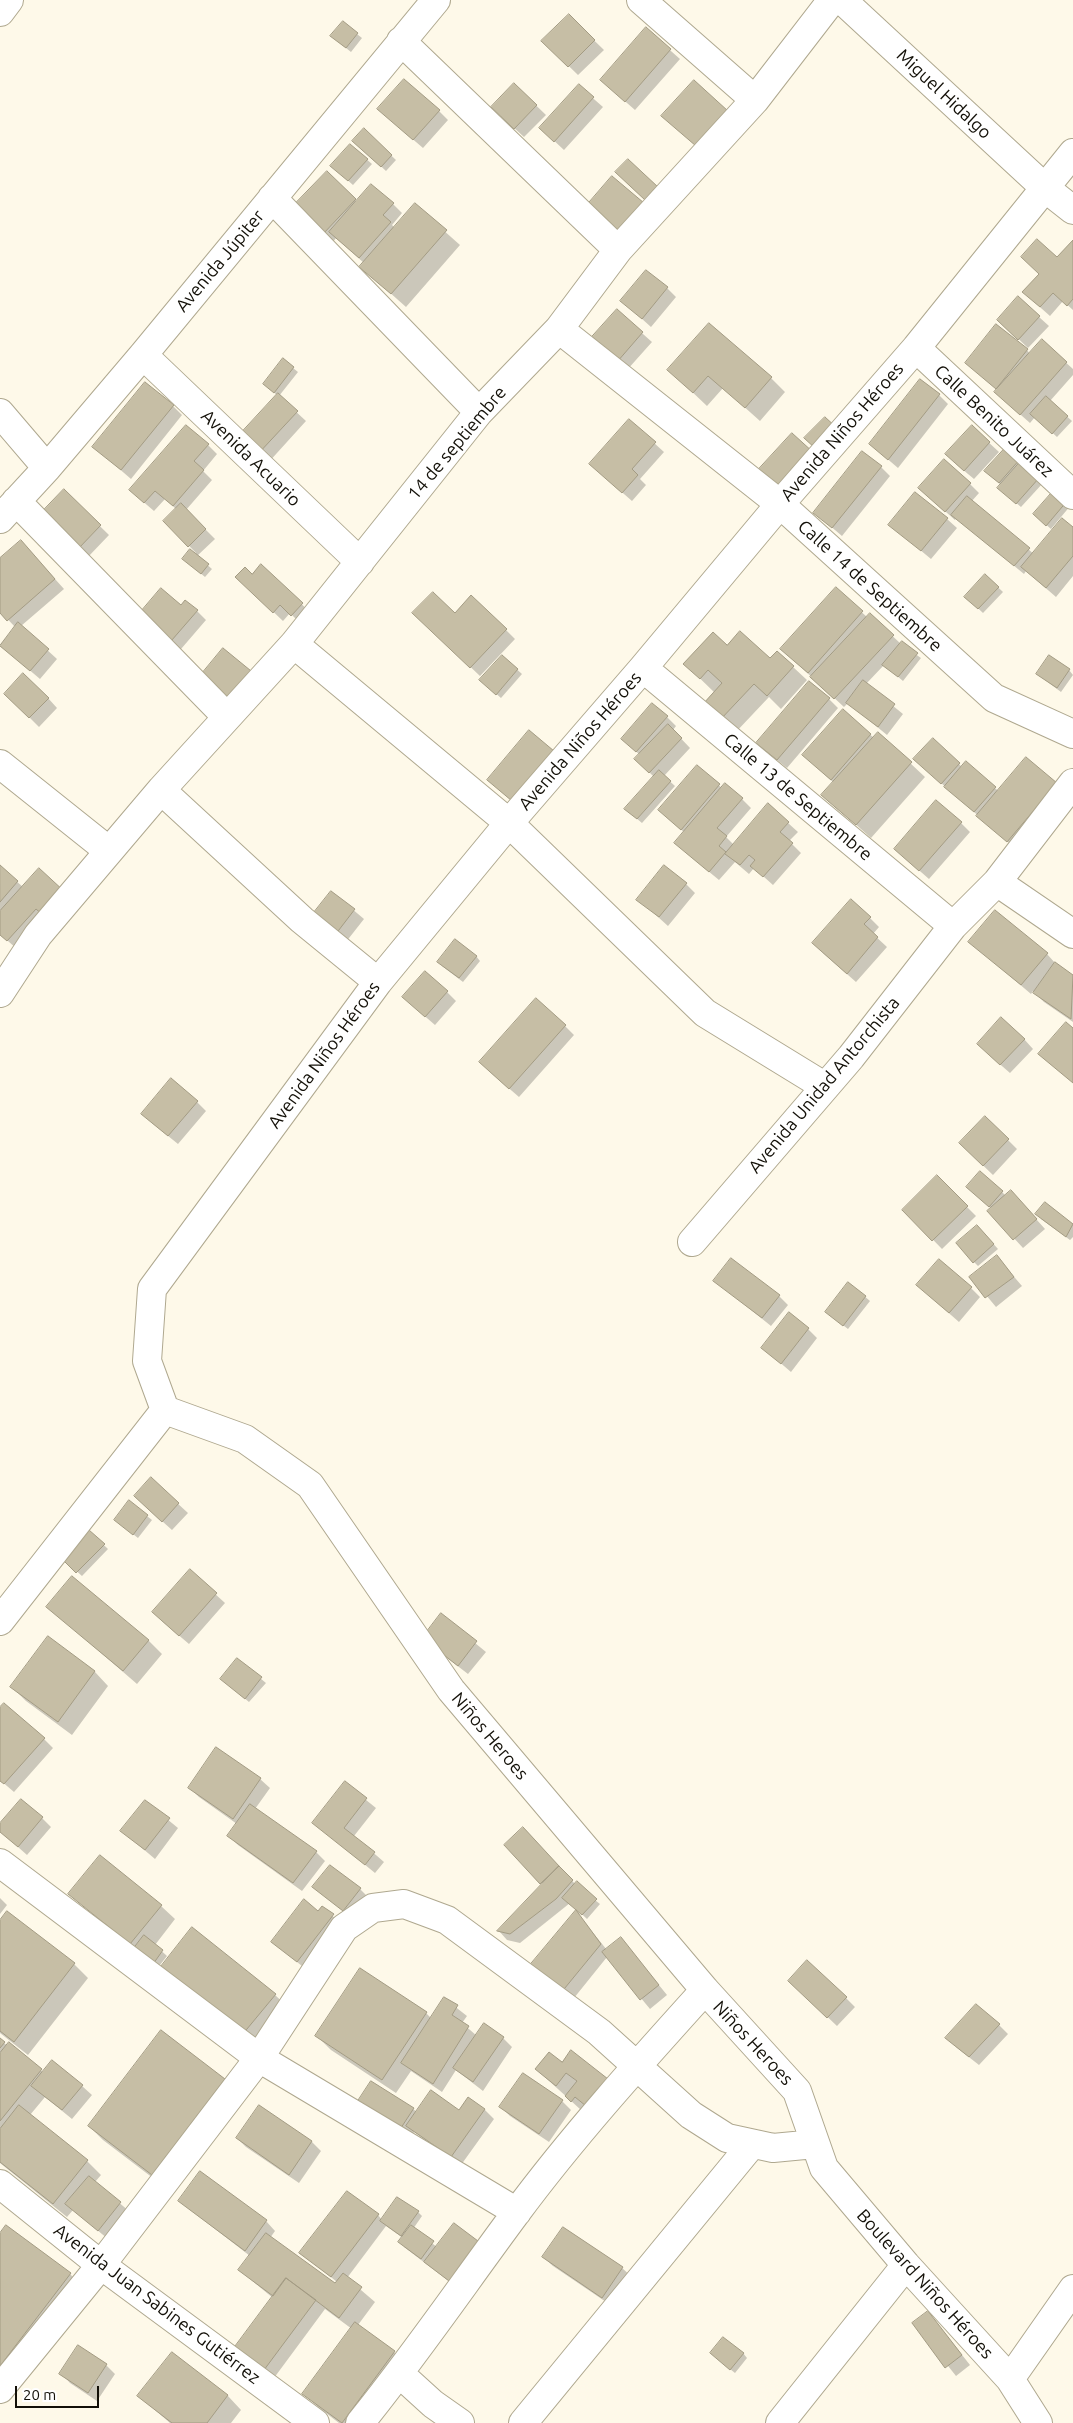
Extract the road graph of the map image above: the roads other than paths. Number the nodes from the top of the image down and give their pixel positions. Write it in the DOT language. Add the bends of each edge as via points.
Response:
graph roads {
  1 [pos="9,0"];
  2 [pos="436,0"];
  3 [pos="641,0"];
  4 [pos="832,0"];
  5 [pos="842,0"];
  6 [pos="0,12"];
  7 [pos="401,42"];
  8 [pos="755,100"];
  9 [pos="1073,153"];
  10 [pos="1045,188"];
  11 [pos="272,198"];
  12 [pos="1073,210"];
  13 [pos="618,250"];
  14 [pos="559,329"];
  15 [pos="916,348"];
  16 [pos="142,354"];
  17 [pos="479,412"];
  18 [pos="0,413"];
  19 [pos="47,468"];
  20 [pos="1073,495"];
  21 [pos="780,504"];
  22 [pos="8,510"];
  23 [pos="360,562"];
  24 [pos="294,644"];
  25 [pos="643,668"];
  26 [pos="226,716"];
  27 [pos="1073,734"];
  28 [pos="0,764"];
  29 [pos="1073,783"];
  30 [pos="160,790"];
  31 [pos="509,823"];
  32 [pos="109,850"];
  33 [pos="997,882"];
  34 [pos="953,926"];
  35 [pos="1073,934"];
  36 [pos="378,982"];
  37 [pos="0,993"];
  38 [pos="824,1086"];
  39 [pos="692,1242"];
  40 [pos="166,1410"];
  41 [pos="3,1613"];
  42 [pos="0,1863"];
  43 [pos="704,1990"];
  44 [pos="259,2058"];
  45 [pos="637,2066"];
  46 [pos="752,2144"];
  47 [pos="815,2144"];
  48 [pos="0,2184"];
  49 [pos="517,2212"];
  50 [pos="101,2265"];
  51 [pos="906,2265"];
  52 [pos="1073,2289"];
  53 [pos="400,2374"];
  54 [pos="1010,2379"];
  55 [pos="0,2389"];
  56 [pos="315,2423"];
  57 [pos="360,2423"];
  58 [pos="460,2423"];
  59 [pos="523,2423"];
  60 [pos="780,2423"];
  61 [pos="1038,2423"];
  1 -- 6 [label="street"];
  2 -- 7 [label="street, Avenida Júpiter"];
  3 -- 8 [label="street"];
  4 -- 8 [label="street"];
  5 -- 10 [label="street, Miguel Hidalgo"];
  7 -- 11 [label="street, Avenida Júpiter"];
  7 -- 13 [label="street"];
  8 -- 13 [label="street, 14 de septiembre"];
  9 -- 10 [label="street, Avenida Niños Héroes"];
  10 -- 12 [label="street, Miguel Hidalgo"];
  10 -- 15 [label="street, Avenida Niños Héroes"];
  11 -- 16 [label="street, Avenida Júpiter"];
  11 -- 17 [label="street"];
  13 -- 14 [label="street, 14 de septiembre"];
  14 -- 17 [label="street, 14 de septiembre"];
  14 -- 21 [label="street, Calle 14 de Septiembre"];
  15 -- 20 [label="street, Calle Benito Juárez"];
  15 -- 21 [label="street, Avenida Niños Héroes"];
  16 -- 19 [label="street, Avenida Júpiter"];
  16 -- 23 [label="street, Avenida Acuario"];
  17 -- 23 [label="street, 14 de septiembre"];
  18 -- 19 [label="street"];
  19 -- 22 [label="street, Avenida Júpiter"];
  21 -- 25 [label="street, Avenida Niños Héroes"];
  21 -- 27 [label="street, Calle 14 de Septiembre" via="994,698"];
  22 -- 26 [label="street"];
  23 -- 24 [label="street, 14 de septiembre"];
  24 -- 26 [label="street, 14 de septiembre"];
  24 -- 31 [label="street"];
  25 -- 31 [label="street, Avenida Niños Héroes"];
  25 -- 34 [label="street, Calle 13 de Septiembre"];
  26 -- 30 [label="street, 14 de septiembre"];
  28 -- 32 [label="street"];
  29 -- 33 [label="street, Avenida Unidad Antorchista"];
  30 -- 32 [label="street, 14 de septiembre"];
  30 -- 36 [label="street" via="302,920"];
  31 -- 36 [label="street, Avenida Niños Héroes"];
  31 -- 38 [label="street" via="705,1013"];
  32 -- 37 [label="street, 14 de septiembre" via="38,935"];
  33 -- 34 [label="street, Avenida Unidad Antorchista"];
  33 -- 35 [label="street"];
  34 -- 38 [label="street, Avenida Unidad Antorchista" via="851,1057"];
  36 -- 40 [label="street, Avenida Niños Héroes" via="152,1289 148,1361"];
  38 -- 39 [label="street, Avenida Unidad Antorchista"];
  40 -- 41 [label="street"];
  40 -- 43 [label="street, Niños Heroes" via="245,1439 310,1485 451,1690"];
  42 -- 44 [label="street"];
  43 -- 45 [label="street"];
  43 -- 47 [label="street, Niños Heroes" via="797,2091"];
  44 -- 45 [label="street" via="344,1928 373,1908 404,1904 447,1920 599,2032"];
  44 -- 49 [label="street"];
  44 -- 50 [label="street"];
  45 -- 46 [label="street" via="691,2115 727,2138"];
  45 -- 49 [label="street"];
  46 -- 47 [label="street" via="773,2148"];
  46 -- 59 [label="street"];
  47 -- 51 [label="street, Boulevard Niños Héroes" via="824,2168"];
  48 -- 50 [label="street, Avenida Juan Sabines Gutiérrez"];
  49 -- 53 [label="street"];
  50 -- 55 [label="street"];
  50 -- 56 [label="street, Avenida Juan Sabines Gutiérrez"];
  51 -- 54 [label="street, Boulevard Niños Héroes"];
  51 -- 60 [label="street"];
  52 -- 54 [label="street"];
  53 -- 57 [label="street"];
  53 -- 58 [label="street"];
  54 -- 61 [label="street, Boulevard Niños Héroes"];
}
